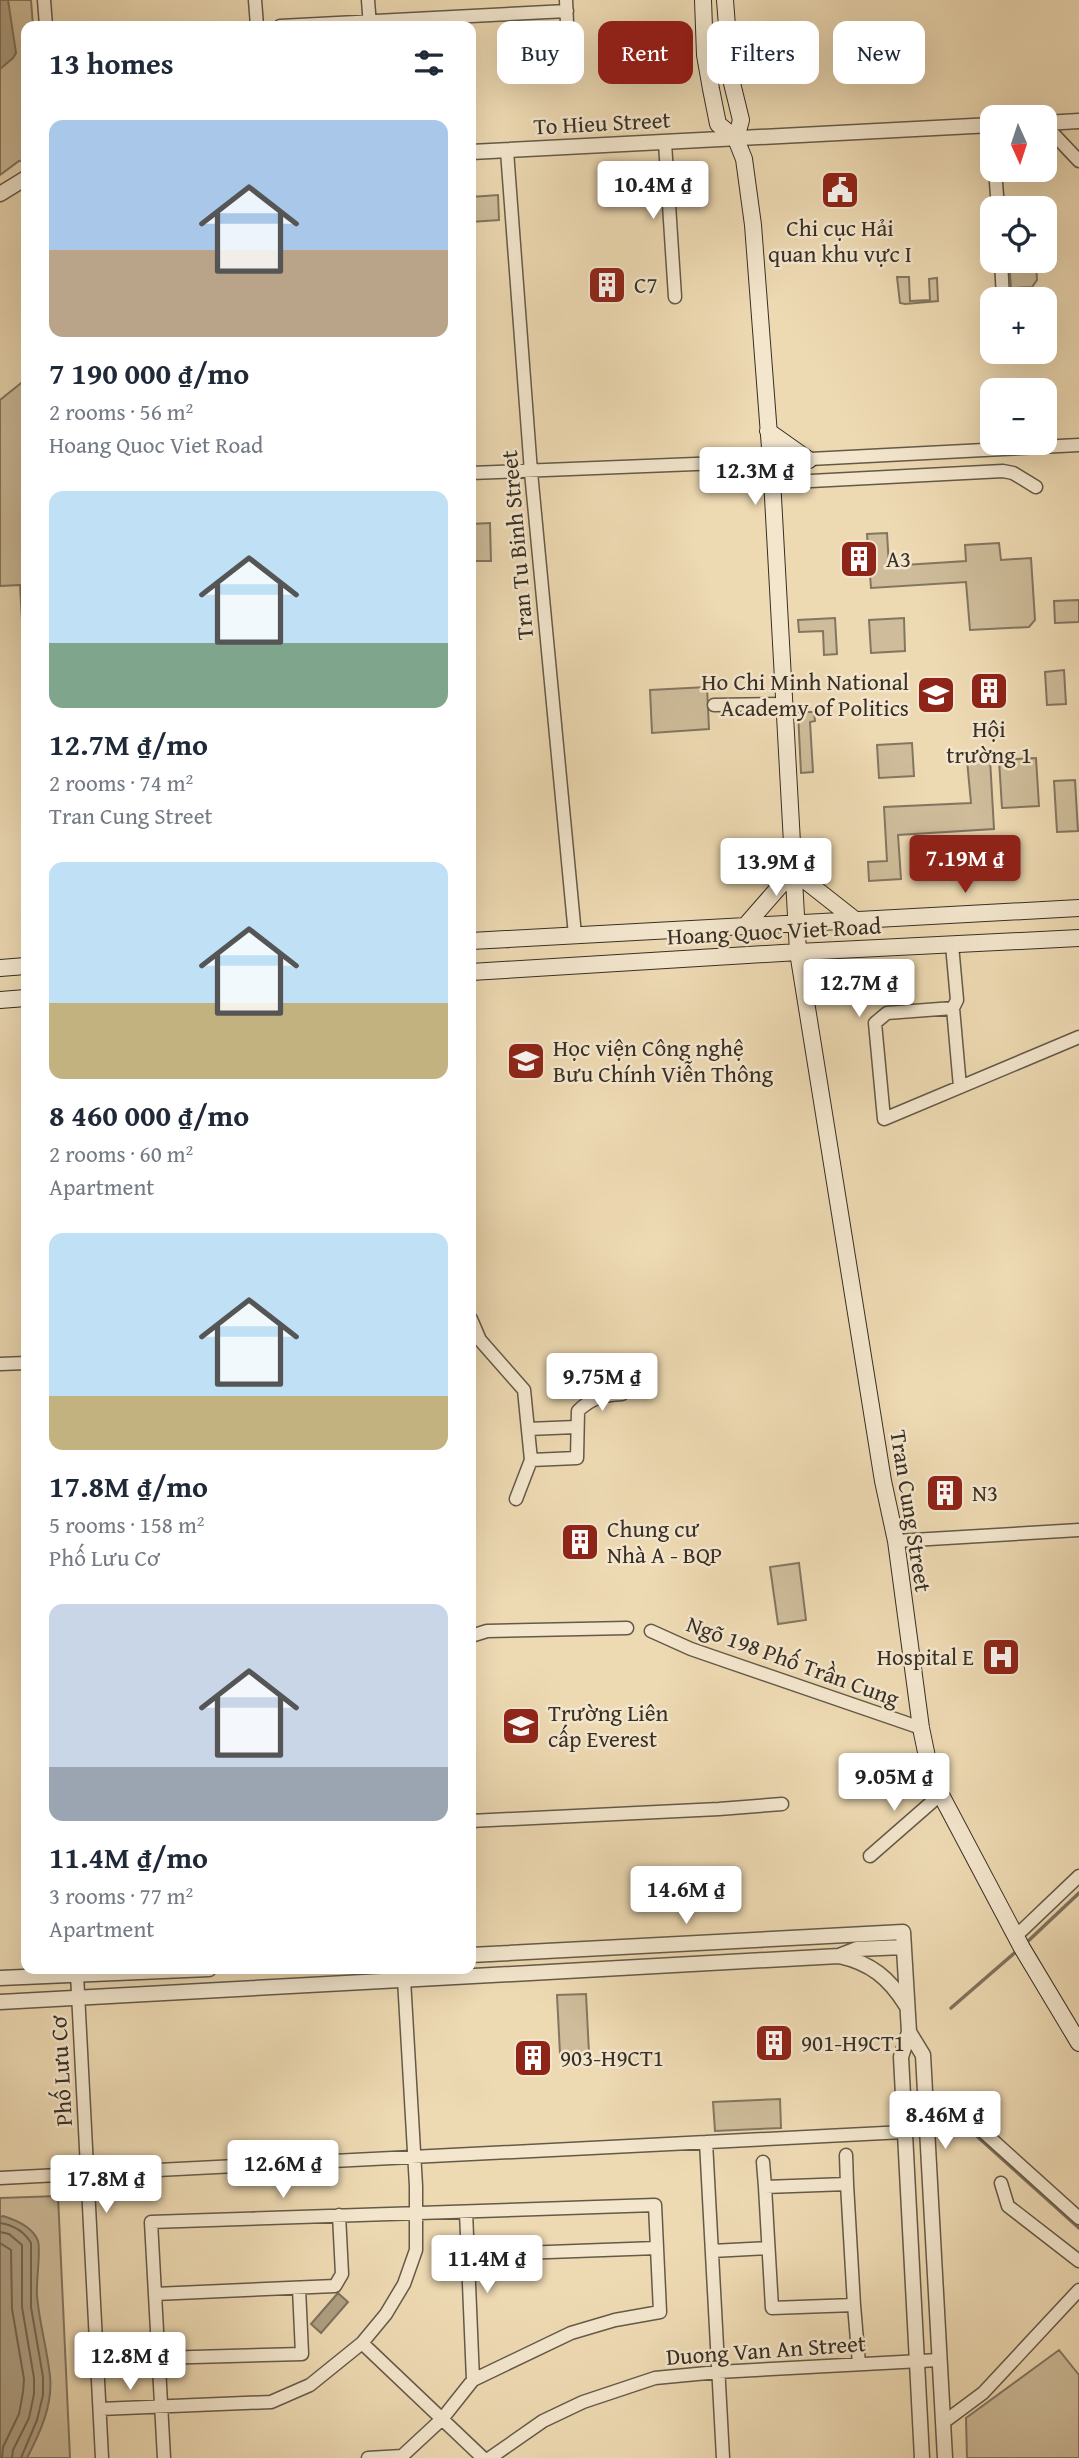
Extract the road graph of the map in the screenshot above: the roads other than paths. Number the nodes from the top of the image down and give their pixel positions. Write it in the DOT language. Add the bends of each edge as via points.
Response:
graph roads {
  1 [pos="44,0"];
  2 [pos="255,0"];
  3 [pos="368,0"];
  4 [pos="703,0"];
  5 [pos="725,0"];
  6 [pos="566,6"];
  7 [pos="46,21"];
  8 [pos="257,21"];
  9 [pos="370,21"];
  10 [pos="403,21"];
  11 [pos="726,21"];
  12 [pos="707,59"];
  13 [pos="710,84"];
  14 [pos="733,84"];
  15 [pos="1079,121"];
  16 [pos="1057,123"];
  17 [pos="980,126"];
  18 [pos="1057,137"];
  19 [pos="736,139"];
  20 [pos="664,143"];
  21 [pos="507,150"];
  22 [pos="476,152"];
  23 [pos="1079,161"];
  24 [pos="21,180"];
  25 [pos="0,194"];
  26 [pos="675,297"];
  27 [pos="768,431"];
  28 [pos="1079,445"];
  29 [pos="809,460"];
  30 [pos="771,461"];
  31 [pos="531,472"];
  32 [pos="476,473"];
  33 [pos="772,483"];
  34 [pos="1036,487"];
  35 [pos="785,704"];
  36 [pos="714,705"];
  37 [pos="793,871"];
  38 [pos="1079,908"];
  39 [pos="854,919"];
  40 [pos="796,922"];
  41 [pos="746,925"];
  42 [pos="575,935"];
  43 [pos="1079,938"];
  44 [pos="476,941"];
  45 [pos="952,945"];
  46 [pos="798,952"];
  47 [pos="21,967"];
  48 [pos="0,968"];
  49 [pos="476,972"];
  50 [pos="21,998"];
  51 [pos="0,1000"];
  52 [pos="953,1008"];
  53 [pos="1079,1037"];
  54 [pos="960,1087"];
  55 [pos="476,1331"];
  56 [pos="21,1363"];
  57 [pos="0,1364"];
  58 [pos="622,1394"];
  59 [pos="576,1427"];
  60 [pos="528,1429"];
  61 [pos="531,1460"];
  62 [pos="516,1499"];
  63 [pos="1079,1530"];
  64 [pos="895,1541"];
  65 [pos="627,1628"];
  66 [pos="651,1631"];
  67 [pos="476,1634"];
  68 [pos="921,1728"];
  69 [pos="941,1794"];
  70 [pos="782,1804"];
  71 [pos="476,1821"];
  72 [pos="870,1856"];
  73 [pos="1079,1876"];
  74 [pos="903,1939"];
  75 [pos="1019,1941"];
  76 [pos="476,1955"];
  77 [pos="839,1956"];
  78 [pos="99,1974"];
  79 [pos="77,1975"];
  80 [pos="0,1978"];
  81 [pos="404,1979"];
  82 [pos="78,1997"];
  83 [pos="0,2002"];
  84 [pos="908,2007"];
  85 [pos="909,2032"];
  86 [pos="1079,2043"];
  87 [pos="978,2127"];
  88 [pos="904,2132"];
  89 [pos="706,2141"];
  90 [pos="846,2155"];
  91 [pos="414,2156"];
  92 [pos="763,2162"];
  93 [pos="87,2174"];
  94 [pos="0,2178"];
  95 [pos="1001,2183"];
  96 [pos="847,2184"];
  97 [pos="765,2187"];
  98 [pos="466,2212"];
  99 [pos="416,2214"];
  100 [pos="339,2215"];
  101 [pos="1079,2218"];
  102 [pos="657,2248"];
  103 [pos="768,2248"];
  104 [pos="712,2251"];
  105 [pos="469,2255"];
  106 [pos="1079,2261"];
  107 [pos="299,2288"];
  108 [pos="1079,2290"];
  109 [pos="155,2294"];
  110 [pos="854,2305"];
  111 [pos="362,2343"];
  112 [pos="158,2358"];
  113 [pos="939,2360"];
  114 [pos="917,2361"];
  115 [pos="859,2364"];
  116 [pos="718,2372"];
  117 [pos="473,2380"];
  118 [pos="161,2408"];
  119 [pos="100,2409"];
  120 [pos="442,2419"];
  121 [pos="948,2419"];
  122 [pos="401,2457"];
  123 [pos="102,2458"];
  124 [pos="164,2458"];
  125 [pos="368,2458"];
  126 [pos="483,2458"];
  127 [pos="490,2458"];
  128 [pos="723,2458"];
  129 [pos="922,2458"];
  130 [pos="945,2458"];
  1 -- 7 [label="street"];
  2 -- 8 [label="street"];
  3 -- 9 [label="street"];
  4 -- 12 [label="main road"];
  5 -- 11 [label="main road"];
  6 -- 10 [label="street"];
  13 -- 19 [label="main road" via="719,124"];
  14 -- 19 [label="main road" via="741,120"];
  15 -- 16 [label="street"];
  17 -- 19 [label="street, To Hieu Street"];
  18 -- 23 [label="street"];
  19 -- 20 [label="street, To Hieu Street"];
  19 -- 27 [label="main road, Tran Cung Street" via="744,159 753,225"];
  20 -- 21 [label="street, To Hieu Street"];
  20 -- 26 [label="street"];
  21 -- 22 [label="street, To Hieu Street"];
  21 -- 31 [label="street, Tran Tu Binh Street"];
  24 -- 25 [label="street"];
  27 -- 29 [label="main road"];
  27 -- 30 [label="main road, Tran Cung Street"];
  28 -- 29 [label="street"];
  29 -- 30 [label="street"];
  30 -- 31 [label="street"];
  30 -- 33 [label="main road, Tran Cung Street"];
  31 -- 32 [label="street"];
  31 -- 42 [label="street, Tran Tu Binh Street"];
  33 -- 34 [label="street" via="1003,471"];
  33 -- 35 [label="main road, Tran Cung Street"];
  35 -- 36 [label="street"];
  35 -- 37 [label="main road, Tran Cung Street"];
  37 -- 39 [label="main road"];
  37 -- 40 [label="main road, Tran Cung Street"];
  37 -- 41 [label="main road"];
  38 -- 39 [label="main road, Hoang Quoc Viet Road"];
  39 -- 40 [label="main road, Hoang Quoc Viet Road"];
  40 -- 41 [label="main road, Hoang Quoc Viet Road"];
  40 -- 46 [label="main road, Tran Cung Street"];
  41 -- 42 [label="main road, Hoang Quoc Viet Road"];
  42 -- 44 [label="main road, Hoang Quoc Viet Road"];
  43 -- 45 [label="main road, Hoang Quoc Viet Road"];
  45 -- 46 [label="main road, Hoang Quoc Viet Road"];
  45 -- 52 [label="street" via="957,1000"];
  46 -- 49 [label="main road, Hoang Quoc Viet Road"];
  46 -- 64 [label="main road, Tran Cung Street"];
  47 -- 48 [label="main road"];
  50 -- 51 [label="main road"];
  52 -- 54 [label="street"];
  52 -- 54 [label="street" via="887,1013 875,1023 884,1119"];
  53 -- 54 [label="street"];
  55 -- 60 [label="street" via="524,1390"];
  56 -- 57 [label="street"];
  58 -- 59 [label="street" via="589,1400 578,1412"];
  59 -- 60 [label="street"];
  59 -- 61 [label="street" via="578,1458"];
  60 -- 61 [label="street"];
  61 -- 62 [label="street"];
  63 -- 64 [label="street"];
  64 -- 68 [label="main road, Tran Cung Street"];
  65 -- 67 [label="street"];
  66 -- 68 [label="street, Ngõ 198 Phố Trần Cung"];
  68 -- 69 [label="main road, Tran Cung Street"];
  69 -- 72 [label="street"];
  69 -- 75 [label="main road, Tran Cung Street"];
  70 -- 71 [label="street"];
  73 -- 75 [label="street"];
  74 -- 76 [label="street"];
  74 -- 77 [label="street"];
  74 -- 84 [label="street"];
  75 -- 86 [label="main road, Tran Cung Street"];
  77 -- 81 [label="street"];
  77 -- 84 [label="street" via="874,1968"];
  78 -- 79 [label="street"];
  79 -- 80 [label="street"];
  79 -- 82 [label="street, Phố Lưu Cơ"];
  81 -- 82 [label="street"];
  81 -- 91 [label="street"];
  82 -- 83 [label="street"];
  82 -- 93 [label="street, Phố Lưu Cơ"];
  84 -- 85 [label="street"];
  85 -- 88 [label="street" via="901,2057"];
  85 -- 113 [label="street" via="923,2055"];
  87 -- 101 [label="street"];
  88 -- 89 [label="street"];
  88 -- 114 [label="street"];
  89 -- 91 [label="street"];
  89 -- 104 [label="street"];
  90 -- 96 [label="street"];
  91 -- 93 [label="street"];
  91 -- 99 [label="street"];
  92 -- 97 [label="street"];
  93 -- 94 [label="street"];
  93 -- 119 [label="street, Phố Lưu Cơ"];
  95 -- 106 [label="street" via="1008,2206"];
  96 -- 97 [label="street"];
  96 -- 110 [label="street"];
  97 -- 103 [label="street"];
  98 -- 99 [label="street"];
  98 -- 102 [label="street" via="655,2205"];
  98 -- 105 [label="street"];
  99 -- 100 [label="street"];
  99 -- 111 [label="street" via="416,2250 404,2284"];
  100 -- 107 [label="street" via="342,2274 335,2286"];
  100 -- 109 [label="street" via="151,2222"];
  102 -- 105 [label="street"];
  102 -- 117 [label="street" via="660,2312 571,2333"];
  103 -- 104 [label="street"];
  103 -- 110 [label="street" via="772,2308"];
  104 -- 116 [label="street"];
  105 -- 117 [label="street"];
  107 -- 109 [label="street"];
  107 -- 112 [label="street" via="302,2354"];
  108 -- 121 [label="street" via="983,2393"];
  109 -- 112 [label="street"];
  110 -- 115 [label="street"];
  111 -- 118 [label="street" via="310,2385 271,2402"];
  111 -- 120 [label="street"];
  112 -- 118 [label="street"];
  113 -- 114 [label="street, Duong Van An Street"];
  113 -- 130 [label="street"];
  114 -- 115 [label="street, Duong Van An Street"];
  114 -- 129 [label="street"];
  115 -- 116 [label="street, Duong Van An Street"];
  116 -- 127 [label="street, Duong Van An Street" via="655,2378 583,2402 543,2421"];
  116 -- 128 [label="street"];
  117 -- 120 [label="street"];
  118 -- 119 [label="street"];
  118 -- 124 [label="street"];
  119 -- 123 [label="street, Phố Lưu Cơ"];
  120 -- 122 [label="street"];
  120 -- 126 [label="street"];
  122 -- 125 [label="street"];
}
